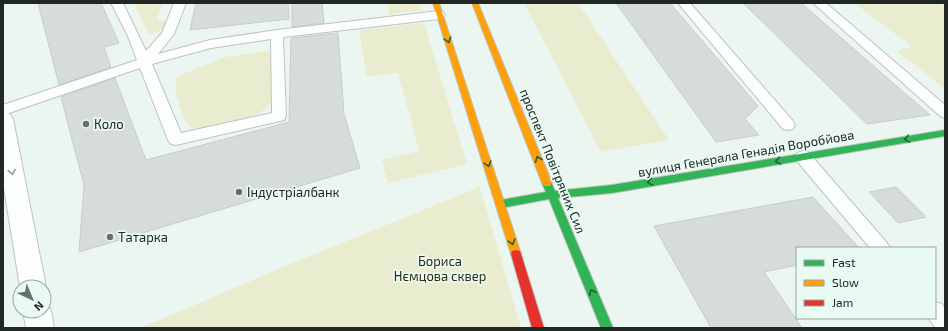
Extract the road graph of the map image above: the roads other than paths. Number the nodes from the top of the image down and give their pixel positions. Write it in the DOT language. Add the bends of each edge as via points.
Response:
graph roads {
  1 [pos="117,3"];
  2 [pos="180,3"];
  3 [pos="475,3"];
  4 [pos="684,3"];
  5 [pos="819,3"];
  6 [pos="438,9"];
  7 [pos="277,34"];
  8 [pos="144,62"];
  9 [pos="3,110"];
  10 [pos="945,113"];
  11 [pos="788,125"];
  12 [pos="4,129"];
  13 [pos="945,133"];
  14 [pos="803,157"];
  15 [pos="552,195"];
  16 [pos="501,204"];
  17 [pos="880,247"];
  18 [pos="32,279"];
  19 [pos="936,312"];
  20 [pos="945,323"];
  21 [pos="538,328"];
  22 [pos="607,328"];
  1 -- 8 [label="lane"];
  2 -- 8 [label="lane" via="168,34"];
  15 -- 3 [label="main road, проспект Повітряних Сил, one-way"];
  4 -- 11 [label="lane"];
  5 -- 10 [label="lane"];
  6 -- 7 [label="lane"];
  6 -- 16 [label="main road, one-way"];
  7 -- 8 [label="lane" via="210,44"];
  7 -- 8 [label="lane" via="279,116 176,140"];
  8 -- 9 [label="lane"];
  12 -- 18 [label="street, one-way"];
  13 -- 14 [label="main road, вулиця Генерала Генадія Воробйова, one-way"];
  14 -- 15 [label="main road, вулиця Генерала Генадія Воробйова, one-way" via="612,189"];
  14 -- 17 [label="lane"];
  15 -- 16 [label="main road, вулиця Генерала Генадія Воробйова"];
  22 -- 15 [label="main road, проспект Повітряних Сил, one-way"];
  16 -- 21 [label="main road, one-way"];
  19 -- 20 [label="lane"];
}
